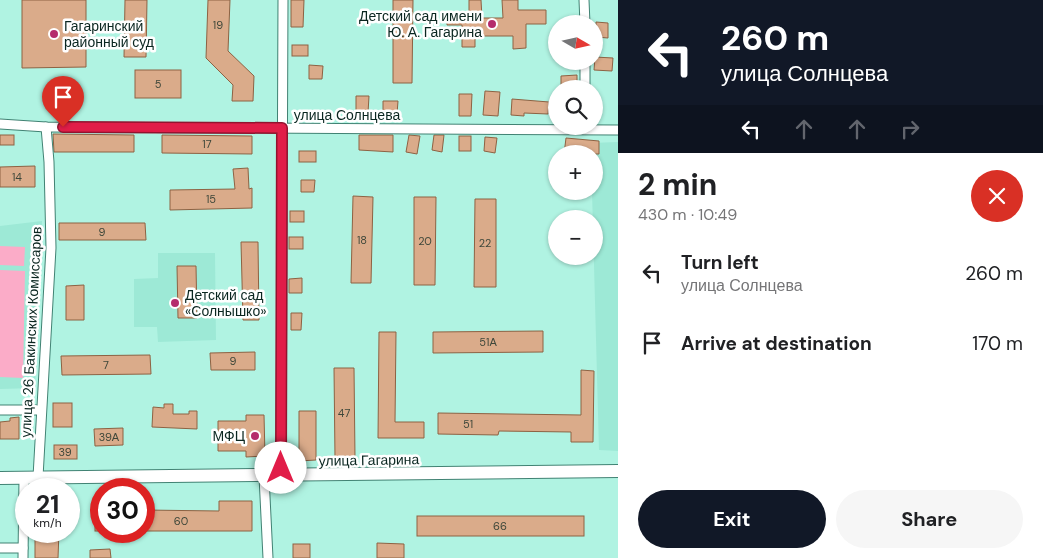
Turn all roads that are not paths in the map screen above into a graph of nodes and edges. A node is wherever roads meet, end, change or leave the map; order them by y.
1 (283, 0) edge
2 (584, 0) edge
3 (585, 15) edge
4 (0, 124) edge
5 (46, 127) junction
6 (282, 128) junction
7 (548, 128) edge
8 (603, 129) edge
9 (618, 130) edge
10 (0, 410) edge
11 (41, 410) junction
12 (618, 471) edge
13 (264, 476) junction
14 (281, 476) junction
15 (0, 478) edge
16 (15, 478) edge
17 (38, 478) joint
18 (23, 543) edge
19 (0, 548) edge
20 (23, 548) junction
21 (23, 558) edge
22 (268, 558) edge

1 - 6 street
2 - 3 street
4 - 5 street, улица Солнцева
5 - 6 street, улица Солнцева
5 - 11 street, улица 26 Бакинских Комиссаров
6 - 7 street, улица Солнцева
6 - 14 street
8 - 9 street, улица Солнцева
10 - 11 street
11 - 17 street, улица 26 Бакинских Комиссаров
12 - 14 main road, улица Гагарина
13 - 14 main road, улица Гагарина
13 - 17 main road, улица Гагарина
13 - 22 street
15 - 16 main road, улица Гагарина
18 - 20 street
19 - 20 street
20 - 21 street

